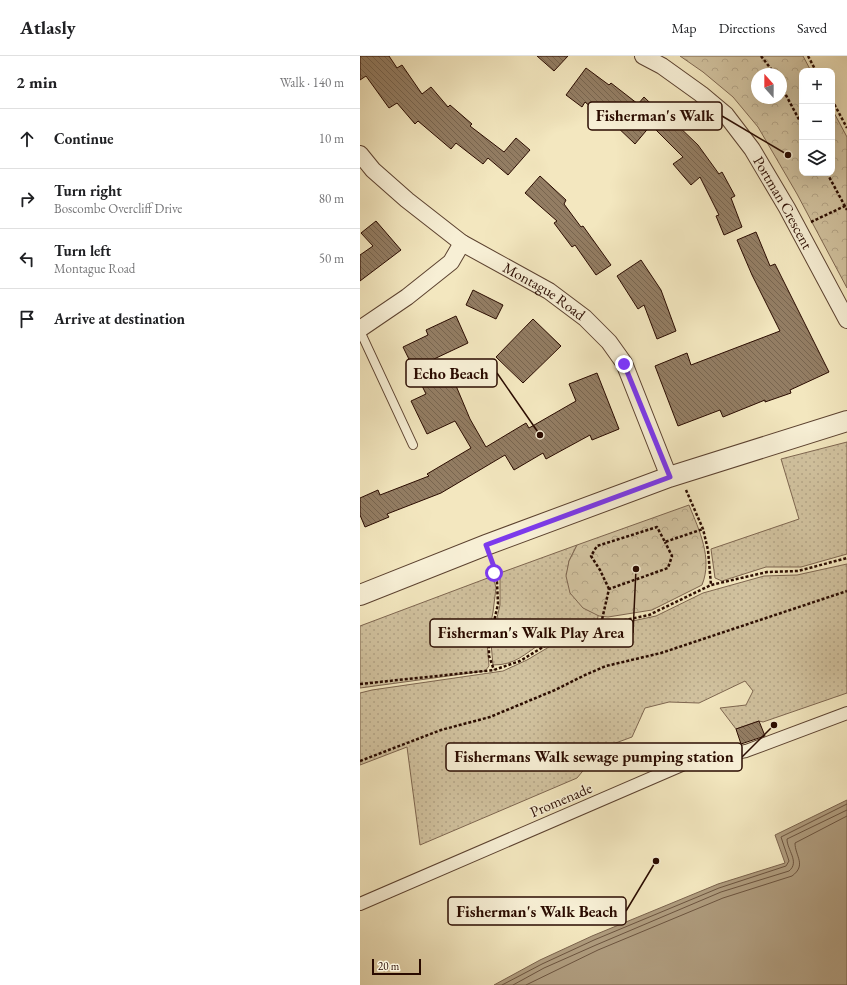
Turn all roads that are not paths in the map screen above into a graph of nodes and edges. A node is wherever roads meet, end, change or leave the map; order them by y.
1 (644, 56) edge
2 (360, 154) edge
3 (462, 243) junction
4 (847, 320) edge
5 (360, 330) edge
6 (847, 422) edge
7 (413, 445) dead end
8 (670, 477) junction
9 (360, 595) edge
10 (847, 713) edge
11 (360, 904) edge

1 - 4 street, Portman Crescent
2 - 3 street, Montague Road
3 - 5 street
3 - 8 street, Montague Road
5 - 7 lane
6 - 8 street
8 - 9 street
10 - 11 street, Promenade

